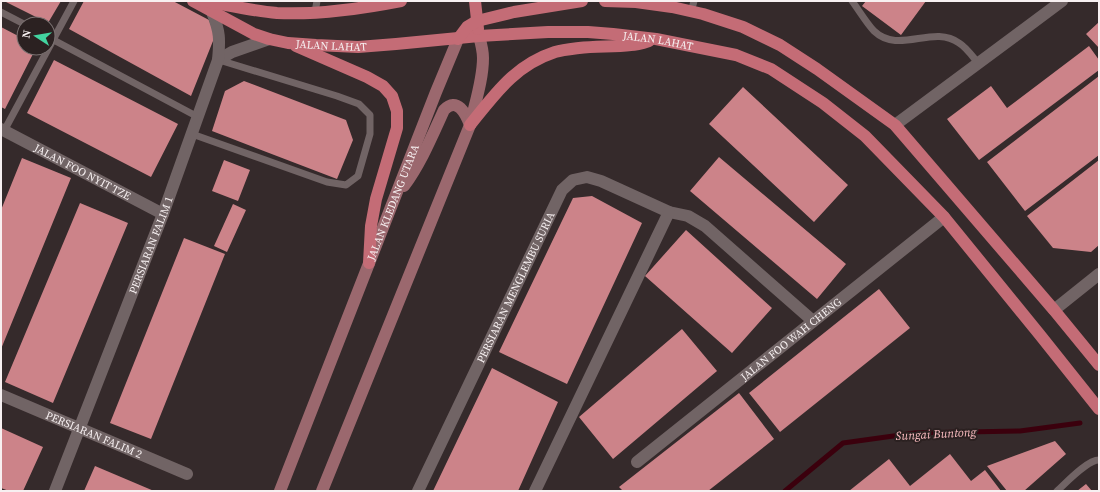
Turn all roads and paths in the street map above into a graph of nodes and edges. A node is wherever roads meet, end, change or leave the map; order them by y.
1 (74, 1) edge
2 (192, 1) edge
3 (204, 1) edge
4 (401, 1) edge
5 (475, 1) edge
6 (581, 1) edge
7 (586, 1) edge
8 (605, 1) edge
9 (852, 1) edge
10 (1062, 1) edge
11 (316, 6) edge
12 (693, 6) edge
13 (1, 12) edge
14 (212, 12) junction
15 (16, 20) edge
16 (477, 21) junction
17 (56, 29) edge
18 (479, 36) junction
19 (269, 39) junction
20 (458, 39) junction
21 (656, 39) junction
22 (56, 41) edge
23 (288, 43) junction
24 (41, 56) edge
25 (218, 60) junction
26 (978, 63) junction
27 (198, 117) junction
28 (470, 124) junction
29 (895, 125) junction
30 (2, 133) edge
31 (192, 134) junction
32 (393, 201) junction
33 (669, 212) junction
34 (163, 214) junction
35 (944, 217) junction
36 (369, 263) junction
37 (1099, 274) edge
38 (1054, 310) junction
39 (814, 321) junction
40 (1099, 365) edge
41 (1, 394) edge
42 (1099, 409) edge
43 (80, 428) junction
44 (1099, 460) edge
45 (638, 462) dead end
46 (187, 474) dead end
47 (55, 491) edge
48 (280, 491) edge
49 (322, 491) edge
50 (418, 491) edge
51 (535, 491) edge
52 (1057, 491) edge

1 - 17 lane
2 - 14 main road, JALAN LAHAT
3 - 11 main road
4 - 11 main road
5 - 16 main road
6 - 7 main road, JALAN KLEDANG UTARA
6 - 16 main road, JALAN KLEDANG UTARA
8 - 12 main road
9 - 26 lane
10 - 26 street
12 - 29 main road
13 - 15 lane
14 - 19 main road, JALAN LAHAT
14 - 25 street, PERSIARAN FALIM 1
16 - 18 main road
16 - 20 main road, JALAN KLEDANG UTARA
18 - 20 main road, JALAN LAHAT
18 - 21 main road, JALAN LAHAT
18 - 28 main road
19 - 23 main road, JALAN LAHAT
19 - 25 street
20 - 23 main road, JALAN LAHAT
20 - 32 main road, JALAN KLEDANG UTARA
21 - 28 main road
21 - 35 main road, JALAN LAHAT
22 - 27 lane
23 - 36 main road
24 - 30 lane
25 - 27 street, PERSIARAN FALIM 1
25 - 31 lane
26 - 29 street
27 - 31 street, PERSIARAN FALIM 1
28 - 32 main road
28 - 49 main road
29 - 38 main road
30 - 34 street, JALAN FOO NYIT TZE
31 - 34 street, PERSIARAN FALIM 1
32 - 36 main road, JALAN KLEDANG UTARA
33 - 39 street, PERSIARAN MENGLEMBU SURIA
33 - 50 street, PERSIARAN MENGLEMBU SURIA
33 - 51 street
34 - 43 street, PERSIARAN FALIM 1
35 - 39 street, JALAN FOO WAH CHENG
35 - 42 main road, JALAN LAHAT
36 - 48 main road, JALAN KLEDANG UTARA
37 - 38 street
38 - 40 main road
39 - 45 street, JALAN FOO WAH CHENG
41 - 43 street, PERSIARAN FALIM 2
43 - 46 street, PERSIARAN FALIM 2
43 - 47 street, PERSIARAN FALIM 1
44 - 52 lane

